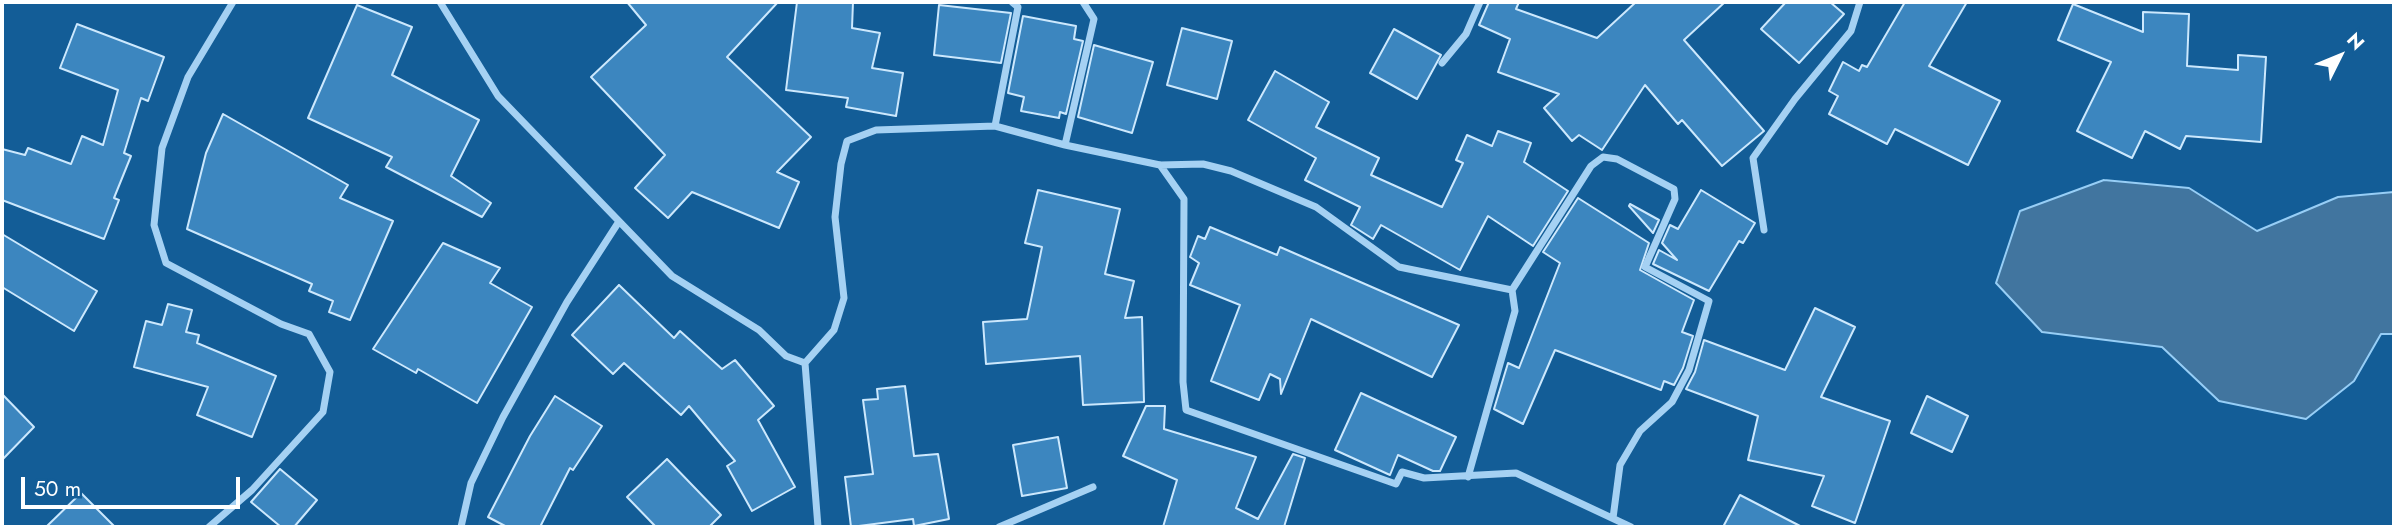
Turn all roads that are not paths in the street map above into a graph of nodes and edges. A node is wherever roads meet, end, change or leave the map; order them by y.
1 (233, 2) edge
2 (440, 2) edge
3 (1012, 2) edge
4 (1083, 2) edge
5 (1480, 2) edge
6 (1860, 2) edge
7 (1443, 63) dead end
8 (995, 126) junction
9 (1065, 145) junction
10 (1160, 165) junction
11 (618, 223) junction
12 (1763, 230) dead end
13 (1512, 290) junction
14 (805, 363) junction
15 (1468, 477) junction
16 (1093, 487) dead end
17 (1613, 519) junction
18 (209, 527) edge
19 (461, 527) edge
20 (818, 527) edge
21 (999, 527) edge
22 (1631, 527) edge

1 - 18 street
2 - 11 street
3 - 8 street
4 - 9 street
5 - 7 street
6 - 12 street
8 - 9 street
8 - 14 street
9 - 10 street
10 - 13 street
10 - 15 street
11 - 14 street
11 - 19 street
13 - 15 street
13 - 17 street
14 - 20 street
15 - 17 street
16 - 21 street
17 - 22 street

